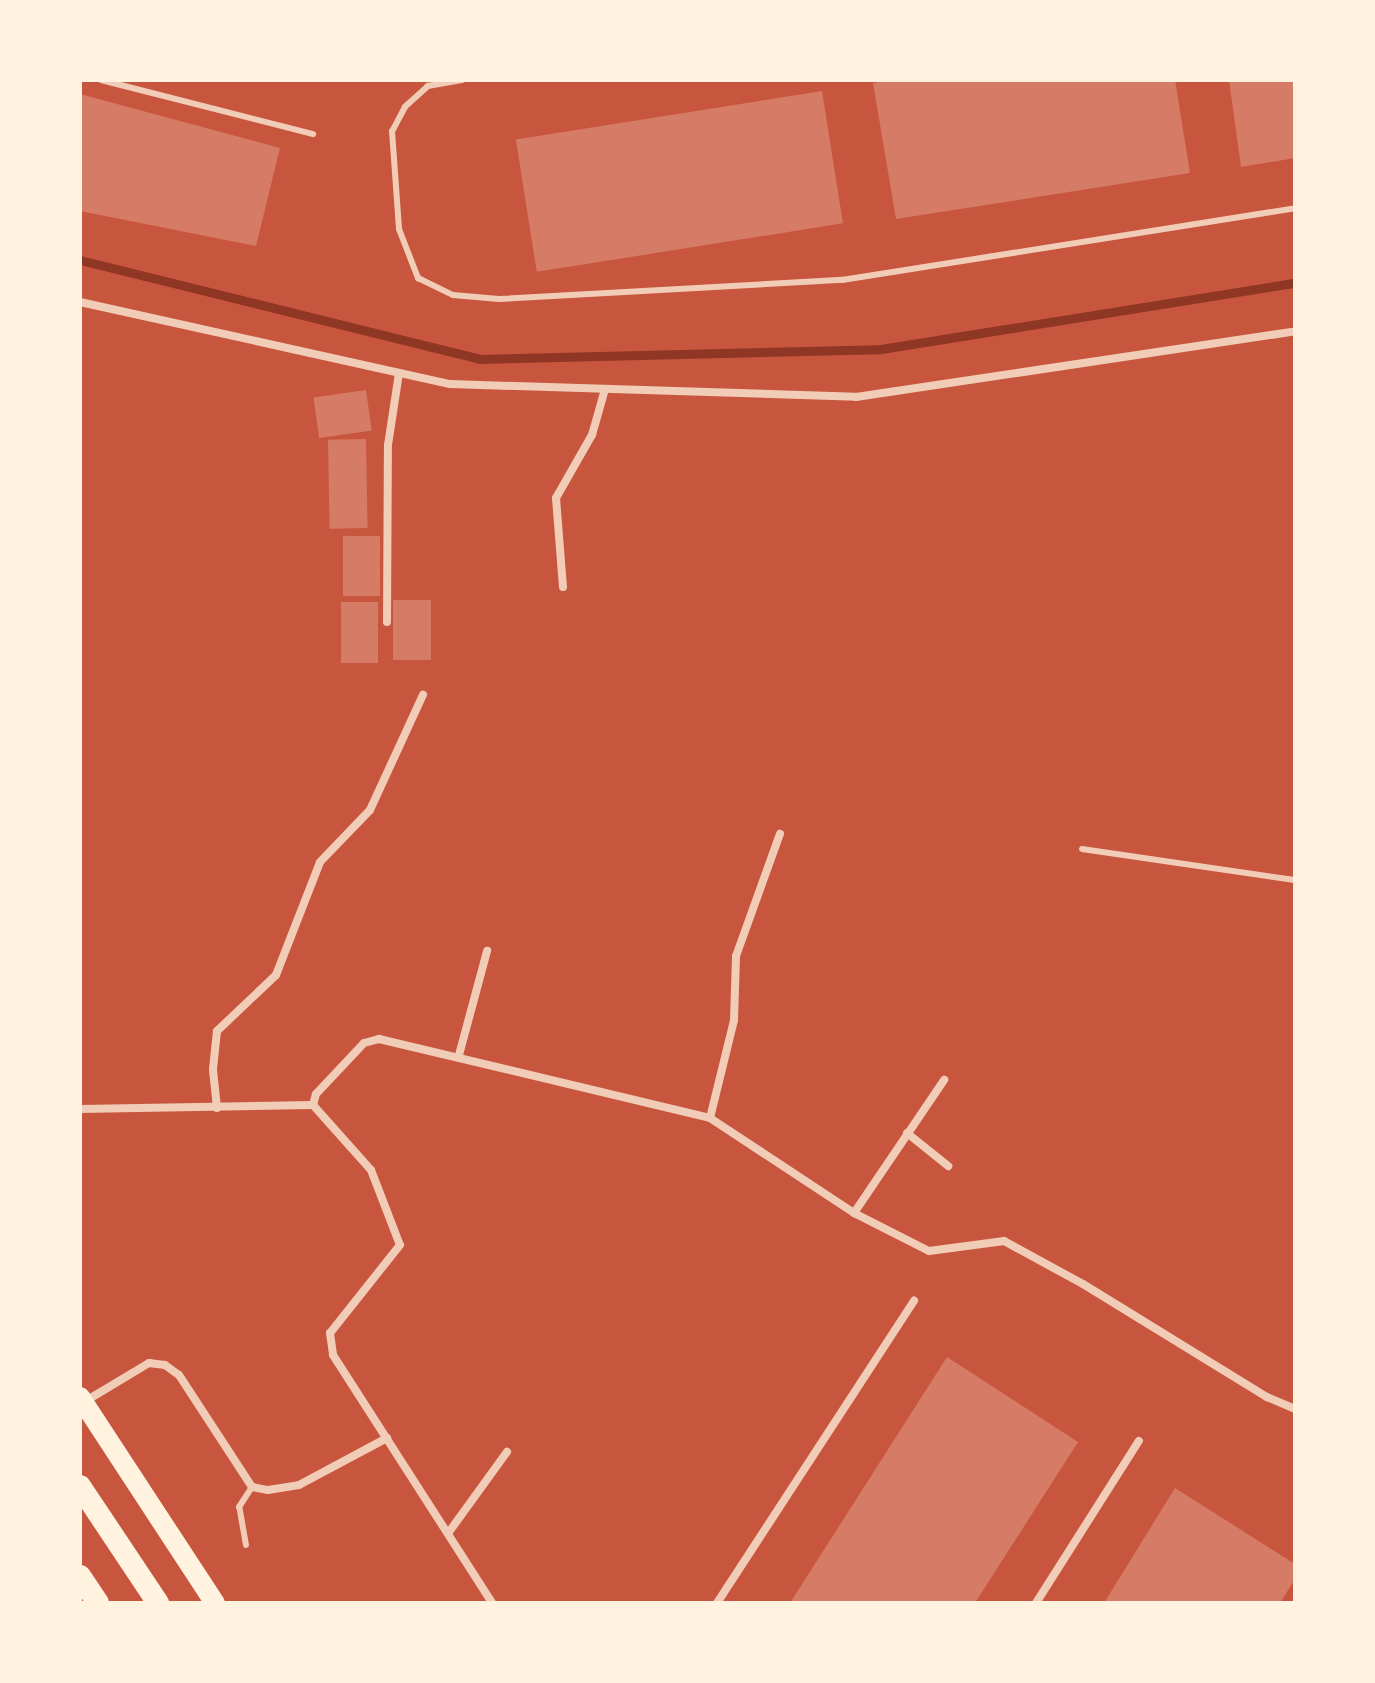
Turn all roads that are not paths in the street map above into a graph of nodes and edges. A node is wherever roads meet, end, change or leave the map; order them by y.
1 (101, 80) edge
2 (462, 80) edge
3 (313, 134) dead end
4 (1295, 208) edge
5 (80, 302) edge
6 (1295, 331) edge
7 (399, 373) junction
8 (605, 389) junction
9 (563, 587) dead end
10 (387, 622) dead end
11 (423, 695) dead end
12 (780, 834) dead end
13 (1082, 849) dead end
14 (1295, 880) edge
15 (487, 951) dead end
16 (459, 1055) junction
17 (944, 1080) dead end
18 (313, 1105) junction
19 (217, 1108) junction
20 (80, 1109) edge
21 (710, 1118) junction
22 (907, 1133) junction
23 (948, 1166) dead end
24 (854, 1213) junction
25 (914, 1301) dead end
26 (82, 1400) edge
27 (1295, 1409) edge
28 (387, 1438) junction
29 (1139, 1441) dead end
30 (507, 1452) dead end
31 (80, 1486) edge
32 (252, 1487) junction
33 (449, 1532) junction
34 (246, 1545) dead end
35 (80, 1576) edge
36 (98, 1603) edge
37 (158, 1603) edge
38 (215, 1603) edge
39 (492, 1603) edge
40 (717, 1603) edge
41 (1036, 1603) edge

1 - 3 lane
2 - 4 lane
5 - 7 street
6 - 8 street
7 - 8 street
7 - 10 street
8 - 9 street
11 - 19 street
12 - 21 street
13 - 14 lane
15 - 16 street
16 - 18 street
16 - 21 street
17 - 22 street
18 - 19 street
18 - 28 street
19 - 20 street
21 - 24 street
22 - 23 street
22 - 24 street
24 - 27 street
25 - 40 street
26 - 32 street
26 - 38 main road
28 - 32 street
28 - 33 street
29 - 41 street
30 - 33 street
31 - 37 highway
32 - 34 lane
33 - 39 street
35 - 36 highway

